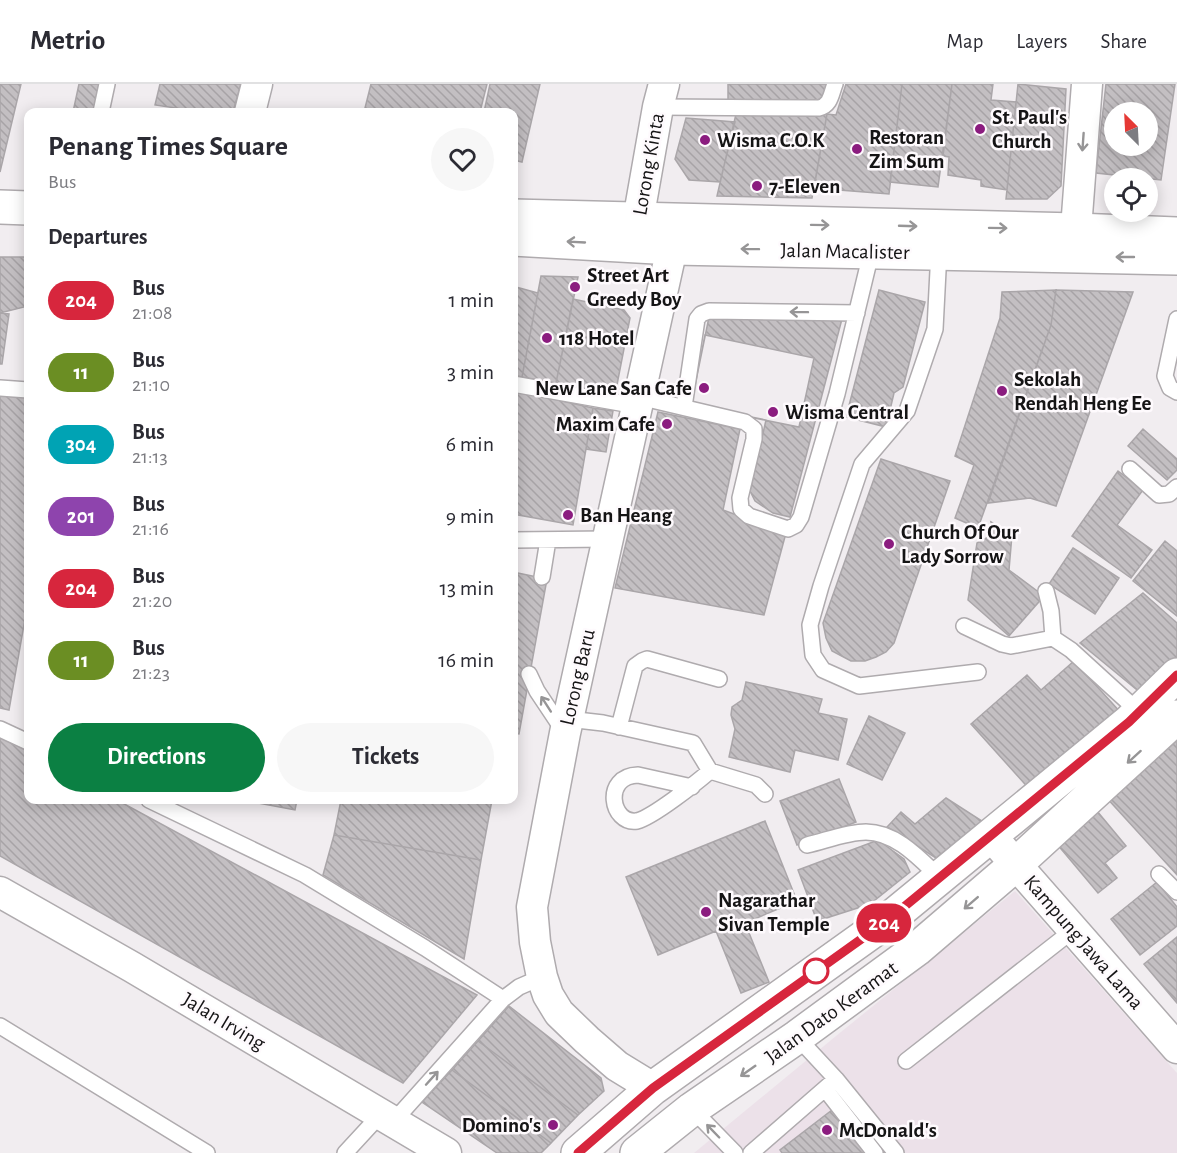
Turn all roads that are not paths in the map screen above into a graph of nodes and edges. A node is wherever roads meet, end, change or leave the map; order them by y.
1 (107, 84) edge
2 (257, 84) edge
3 (834, 84) edge
4 (1087, 84) edge
5 (661, 95) edge
6 (102, 108) edge
7 (250, 108) edge
8 (0, 207) edge
9 (24, 208) edge
10 (518, 217) edge
11 (0, 228) edge
12 (24, 228) edge
13 (636, 232) junction
14 (1177, 234) edge
15 (675, 235) junction
16 (874, 238) junction
17 (518, 239) edge
18 (939, 240) junction
19 (1075, 243) junction
20 (1177, 258) edge
21 (857, 313) junction
22 (1177, 319) edge
23 (518, 385) edge
24 (0, 388) edge
25 (24, 390) edge
26 (1177, 392) edge
27 (638, 402) junction
28 (684, 407) junction
29 (1130, 469) dead end
30 (1177, 487) edge
31 (608, 539) junction
32 (518, 540) edge
33 (548, 540) junction
34 (542, 578) dead end
35 (1046, 591) dead end
36 (964, 626) dead end
37 (1053, 638) junction
38 (978, 672) dead end
39 (529, 674) dead end
40 (1177, 675) edge
41 (719, 679) dead end
42 (1139, 712) junction
43 (1177, 717) edge
44 (566, 726) junction
45 (619, 727) junction
46 (0, 729) edge
47 (24, 740) edge
48 (710, 771) junction
49 (692, 787) junction
50 (765, 794) dead end
51 (157, 804) edge
52 (990, 836) junction
53 (807, 845) dead end
54 (1016, 865) junction
55 (1159, 874) dead end
56 (940, 878) junction
57 (0, 892) edge
58 (1177, 892) edge
59 (1072, 931) junction
60 (542, 977) junction
61 (503, 999) junction
62 (2, 1030) edge
63 (797, 1037) junction
64 (1177, 1048) edge
65 (906, 1061) dead end
66 (830, 1084) junction
67 (653, 1088) junction
68 (692, 1110) junction
69 (387, 1118) junction
70 (757, 1151) edge
71 (207, 1153) edge
72 (345, 1153) edge
73 (446, 1153) edge
74 (578, 1153) edge
75 (637, 1153) edge
76 (735, 1153) edge
77 (875, 1153) edge
78 (896, 1153) edge

1 - 6 lane
2 - 7 street
3 - 5 lane
4 -> 19 street
5 - 13 street, Lorong Kinta
8 - 9 main road
10 - 13 main road, Jalan Macalister
11 - 12 main road
13 - 15 main road, Jalan Macalister
13 -> 17 main road, Jalan Macalister
14 - 19 main road, Jalan Macalister
15 - 16 main road, Jalan Macalister
15 - 27 street, Lorong Baru
16 - 18 main road, Jalan Macalister
16 - 21 lane
18 - 19 main road, Jalan Macalister
18 - 38 lane
20 -> 19 main road, Jalan Macalister
21 -> 28 lane
21 - 28 lane
22 - 26 lane
23 - 27 lane
24 - 25 lane
27 - 28 lane
27 - 31 street, Lorong Baru
29 - 30 lane
31 - 33 lane
31 - 44 street, Lorong Baru
32 - 33 lane
33 - 34 lane
35 - 37 lane
36 - 37 lane
37 - 42 lane
44 -> 39 lane
40 - 42 main road, Jalan Dato Keramat
41 - 45 lane
42 - 52 main road, Jalan Dato Keramat
43 -> 54 main road, Jalan Dato Keramat
44 - 45 lane
44 - 60 street, Lorong Baru
45 - 48 lane
46 - 47 lane
48 - 49 lane
48 - 50 lane
49 - 49 lane
51 - 61 lane
52 - 54 street, Kampung Jawa Lama
52 - 56 main road, Jalan Dato Keramat
53 - 56 lane
54 - 59 street, Kampung Jawa Lama
54 -> 63 main road, Jalan Dato Keramat
55 - 58 lane
56 - 67 main road, Jalan Dato Keramat
57 - 69 street, Jalan Irving
59 - 64 street, Kampung Jawa Lama
59 - 65 lane
60 - 61 lane
60 - 67 street, Lorong Baru
69 -> 61 lane
62 - 71 lane
63 - 66 lane
63 -> 68 main road, Jalan Dato Keramat
66 - 70 lane
66 - 77 lane
66 - 78 lane
67 - 74 main road, Jalan Dato Keramat
68 - 75 main road, Jalan Dato Keramat
76 -> 68 lane
69 - 72 lane
69 - 73 street, Jalan Irving

